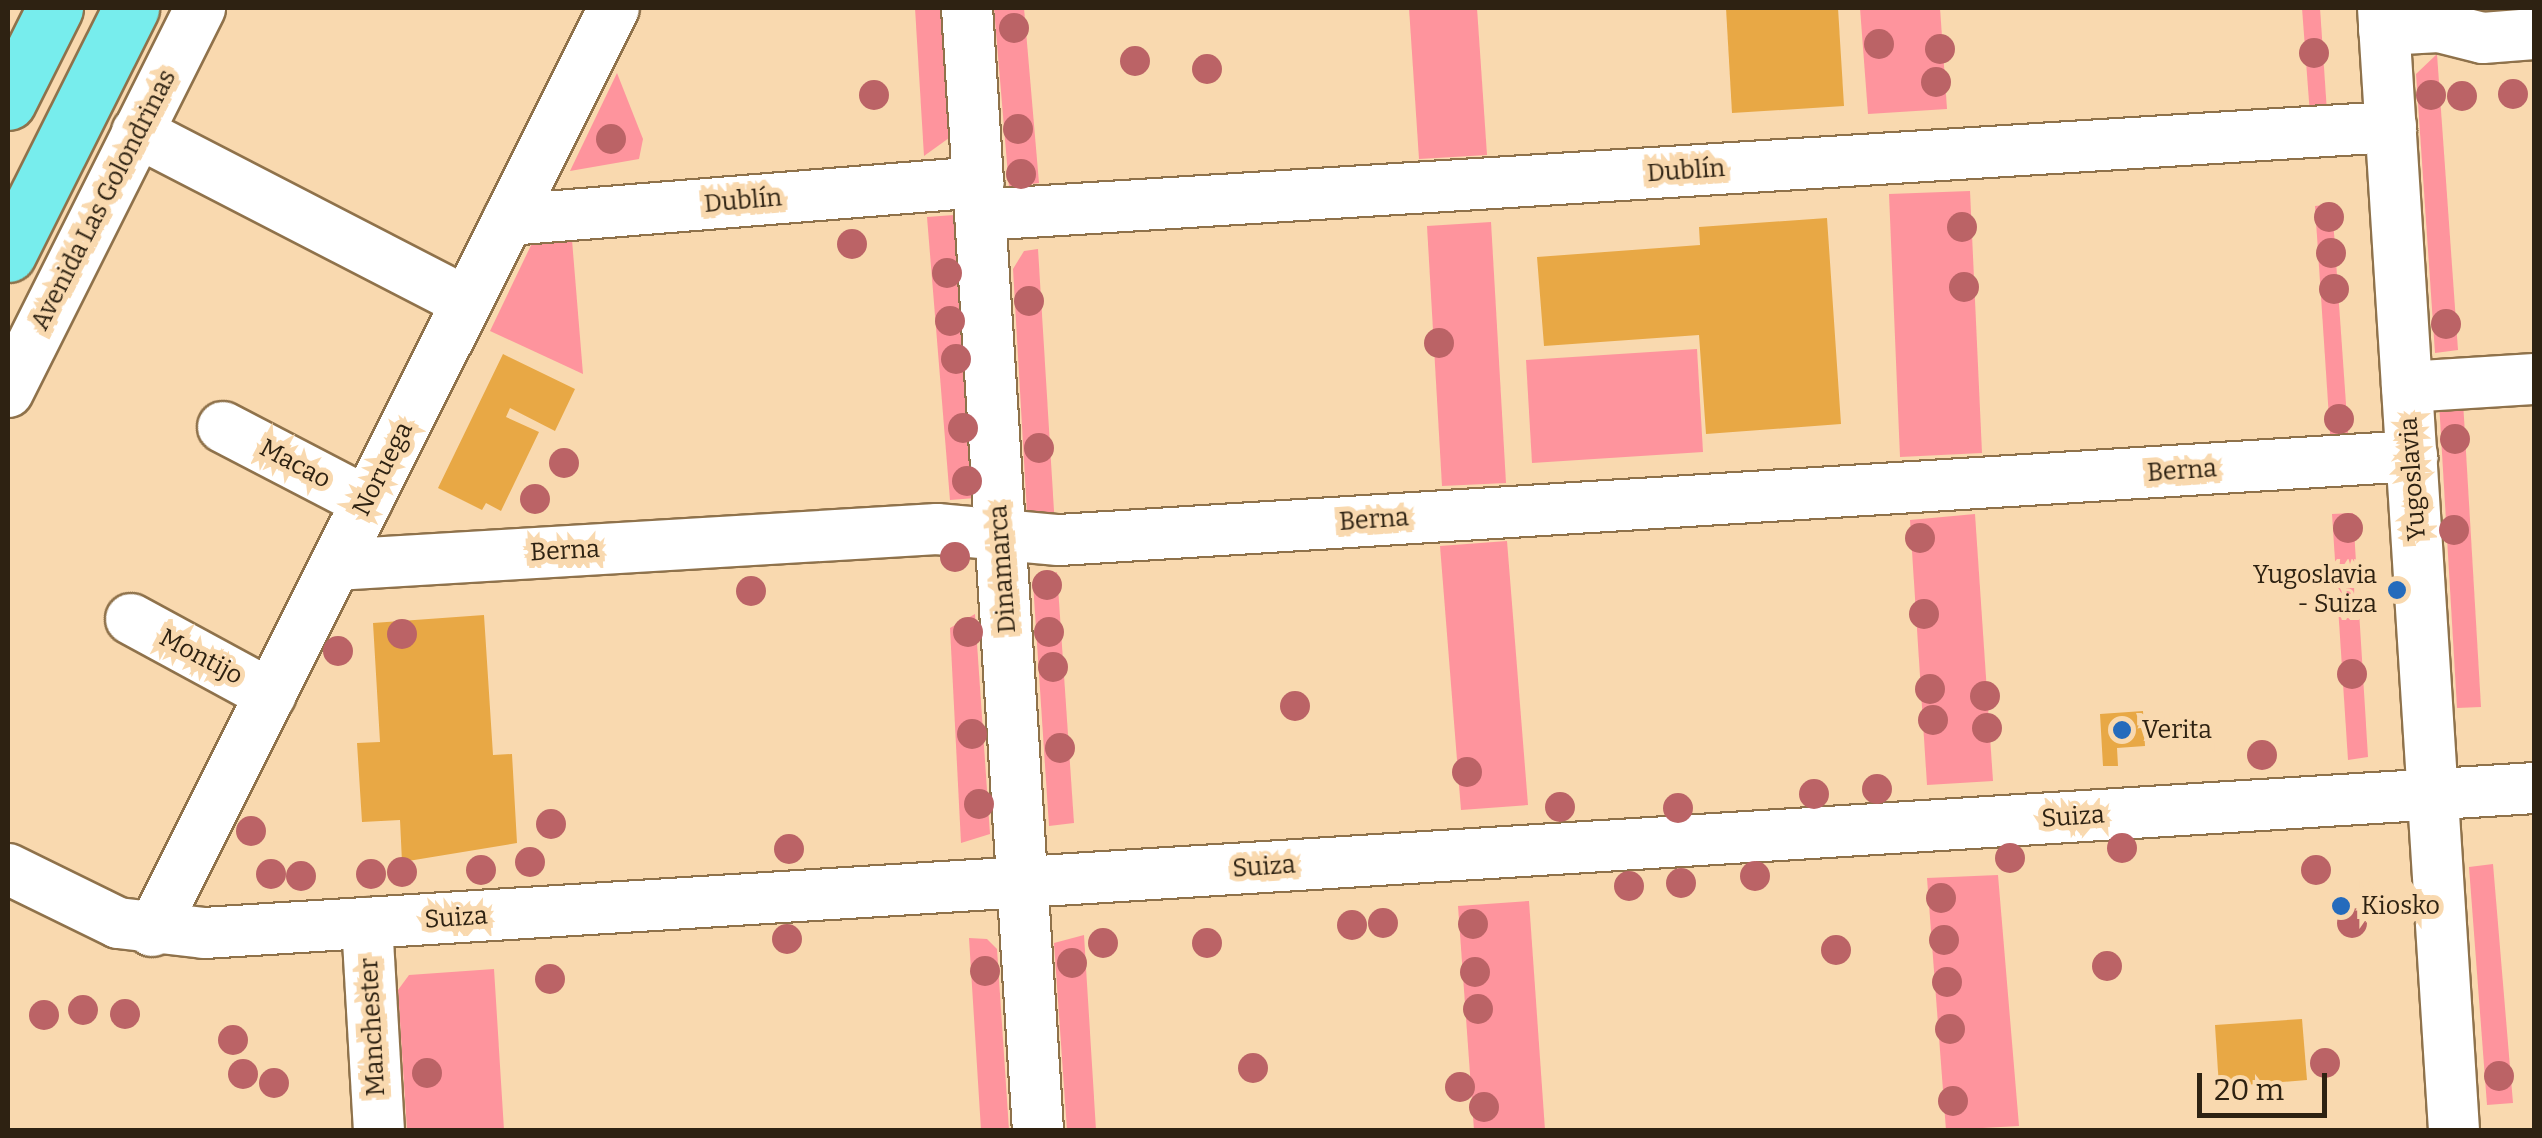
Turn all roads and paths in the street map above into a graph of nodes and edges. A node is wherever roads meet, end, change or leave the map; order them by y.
1 (130, 8) edge
2 (200, 8) edge
3 (614, 8) edge
4 (967, 8) edge
5 (2524, 8) edge
6 (48, 10) edge
7 (2384, 19) edge
8 (2439, 27) junction
9 (2534, 34) edge
10 (8, 102) edge
11 (2391, 128) junction
12 (137, 132) junction
13 (979, 198) junction
14 (508, 220) junction
15 (8, 254) edge
16 (467, 302) junction
17 (2534, 379) edge
18 (2407, 387) junction
19 (8, 392) edge
20 (223, 427) dead end
21 (2412, 456) junction
22 (367, 502) junction
23 (1000, 534) junction
24 (336, 565) junction
25 (131, 619) dead end
26 (270, 695) junction
27 (2534, 788) edge
28 (2433, 795) junction
29 (8, 869) edge
30 (1022, 882) junction
31 (367, 923) junction
32 (152, 931) junction
33 (379, 1130) edge
34 (1038, 1130) edge
35 (2454, 1130) edge

1 - 15 main road
2 - 12 street, Avenida Las Golondrinas
3 - 14 street, Noruega
4 - 13 street, Dinamarca
5 - 8 street
6 - 10 main road
7 - 8 street
7 - 11 street, Yugoslavia
8 - 9 street
11 - 13 street, Dublín
11 - 18 street, Yugoslavia
12 - 16 street
12 - 19 street, Avenida Las Golondrinas
13 - 14 street, Dublín
13 - 23 street, Dinamarca
14 - 16 street, Noruega
16 - 22 street, Noruega
17 - 18 street
18 - 21 street, Yugoslavia
20 - 22 street, Macao
21 - 23 street, Berna
21 - 28 street, Yugoslavia
22 - 24 street, Noruega
23 - 24 street, Berna
23 - 30 street, Dinamarca
24 - 26 street, Noruega
25 - 26 street, Montijo
26 - 32 street, Noruega
27 - 28 street, Suiza
28 - 30 street, Suiza
28 - 35 street, Yugoslavia
29 - 32 street, Suiza
30 - 31 street, Suiza
30 - 34 street, Dinamarca
31 - 32 street, Suiza
31 - 33 street, Manchester

